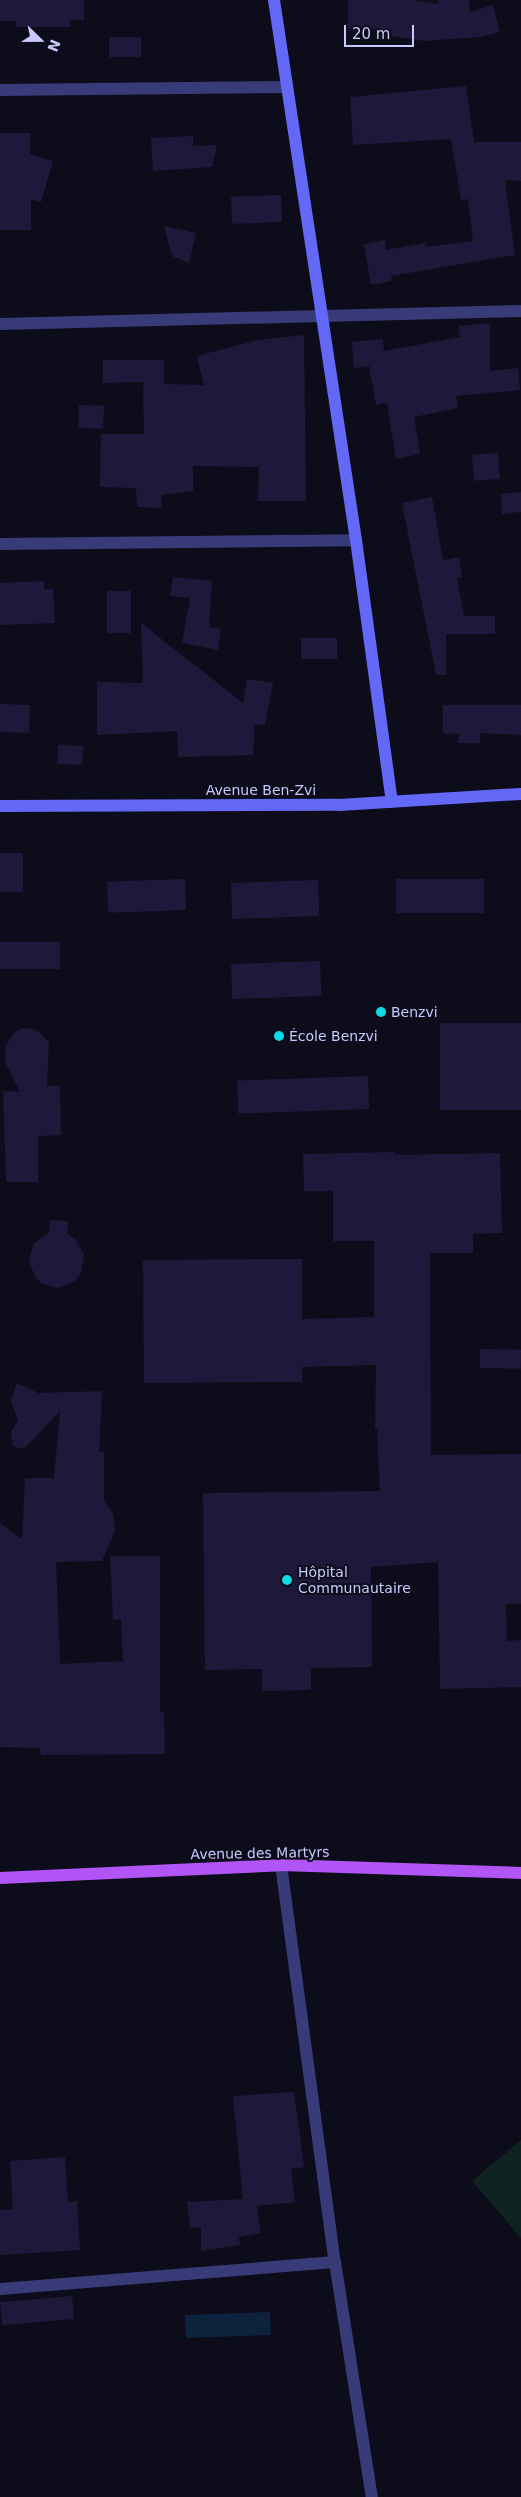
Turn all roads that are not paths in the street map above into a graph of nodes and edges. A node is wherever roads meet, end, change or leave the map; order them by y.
1 (274, 0) edge
2 (287, 86) junction
3 (0, 90) edge
4 (521, 311) edge
5 (323, 316) junction
6 (0, 324) edge
7 (356, 540) junction
8 (0, 544) edge
9 (521, 794) edge
10 (392, 802) junction
11 (0, 806) edge
12 (281, 1865) junction
13 (521, 1874) edge
14 (0, 1878) edge
15 (335, 2262) junction
16 (0, 2289) edge
17 (372, 2497) edge

1 - 2 street
2 - 3 street
2 - 5 street
4 - 5 street
5 - 6 street
5 - 7 street
7 - 8 street
7 - 10 street
9 - 10 street, Avenue Ben-Zvi
10 - 11 street, Avenue Ben-Zvi
12 - 13 main road, Avenue des Martyrs
12 - 14 main road, Avenue des Martyrs
12 - 15 street
15 - 16 street
15 - 17 street

